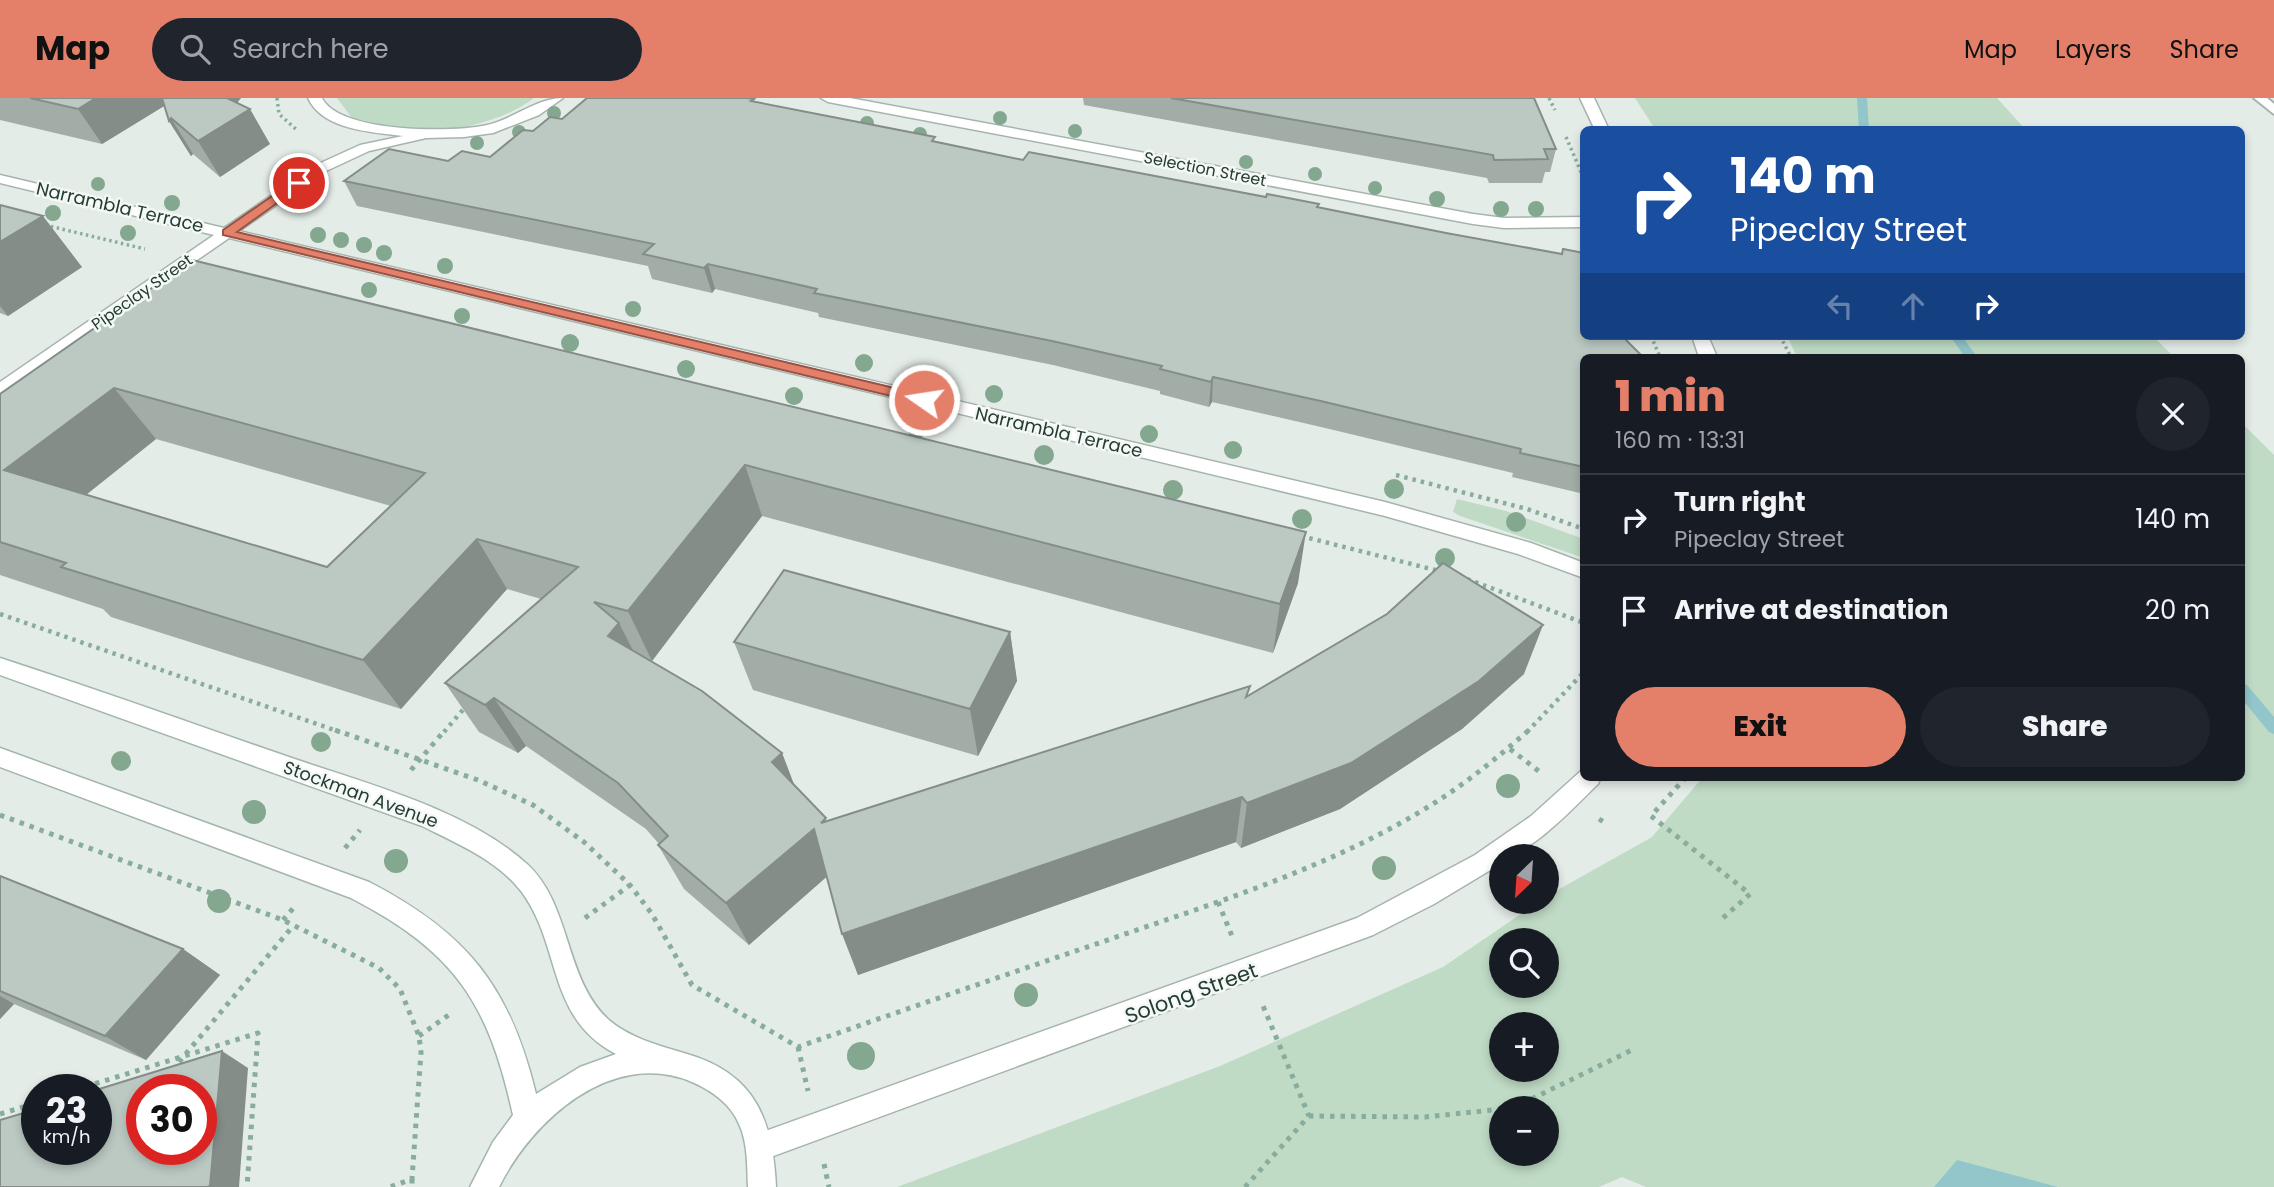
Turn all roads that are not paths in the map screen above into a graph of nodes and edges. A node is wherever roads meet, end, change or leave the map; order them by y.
1 (315, 98) edge
2 (556, 98) edge
3 (828, 98) edge
4 (1587, 98) edge
5 (2260, 98) edge
6 (2274, 110) edge
7 (338, 119) junction
8 (1600, 126) edge
9 (420, 136) junction
10 (319, 169) junction
11 (0, 179) edge
12 (1580, 222) edge
13 (227, 233) junction
14 (0, 390) edge
15 (1580, 570) edge
16 (0, 666) edge
17 (0, 757) edge
18 (1585, 781) edge
19 (661, 1061) junction
20 (528, 1119) junction
21 (760, 1147) junction
22 (484, 1187) edge
23 (762, 1187) edge

1 - 7 street
2 - 9 street
3 - 12 street, Selection Street
4 - 8 street
5 - 6 lane
7 - 9 street
7 - 10 street, Pipeclay Street
9 - 10 street, Pipeclay Street
10 - 13 street, Pipeclay Street
11 - 13 street, Narrambla Terrace
13 - 14 street, Pipeclay Street
13 - 15 street, Narrambla Terrace
16 - 19 street, Stockman Avenue
17 - 20 street
18 - 21 street, Solong Street
19 - 20 street
19 - 21 street
20 - 22 street
21 - 23 street

